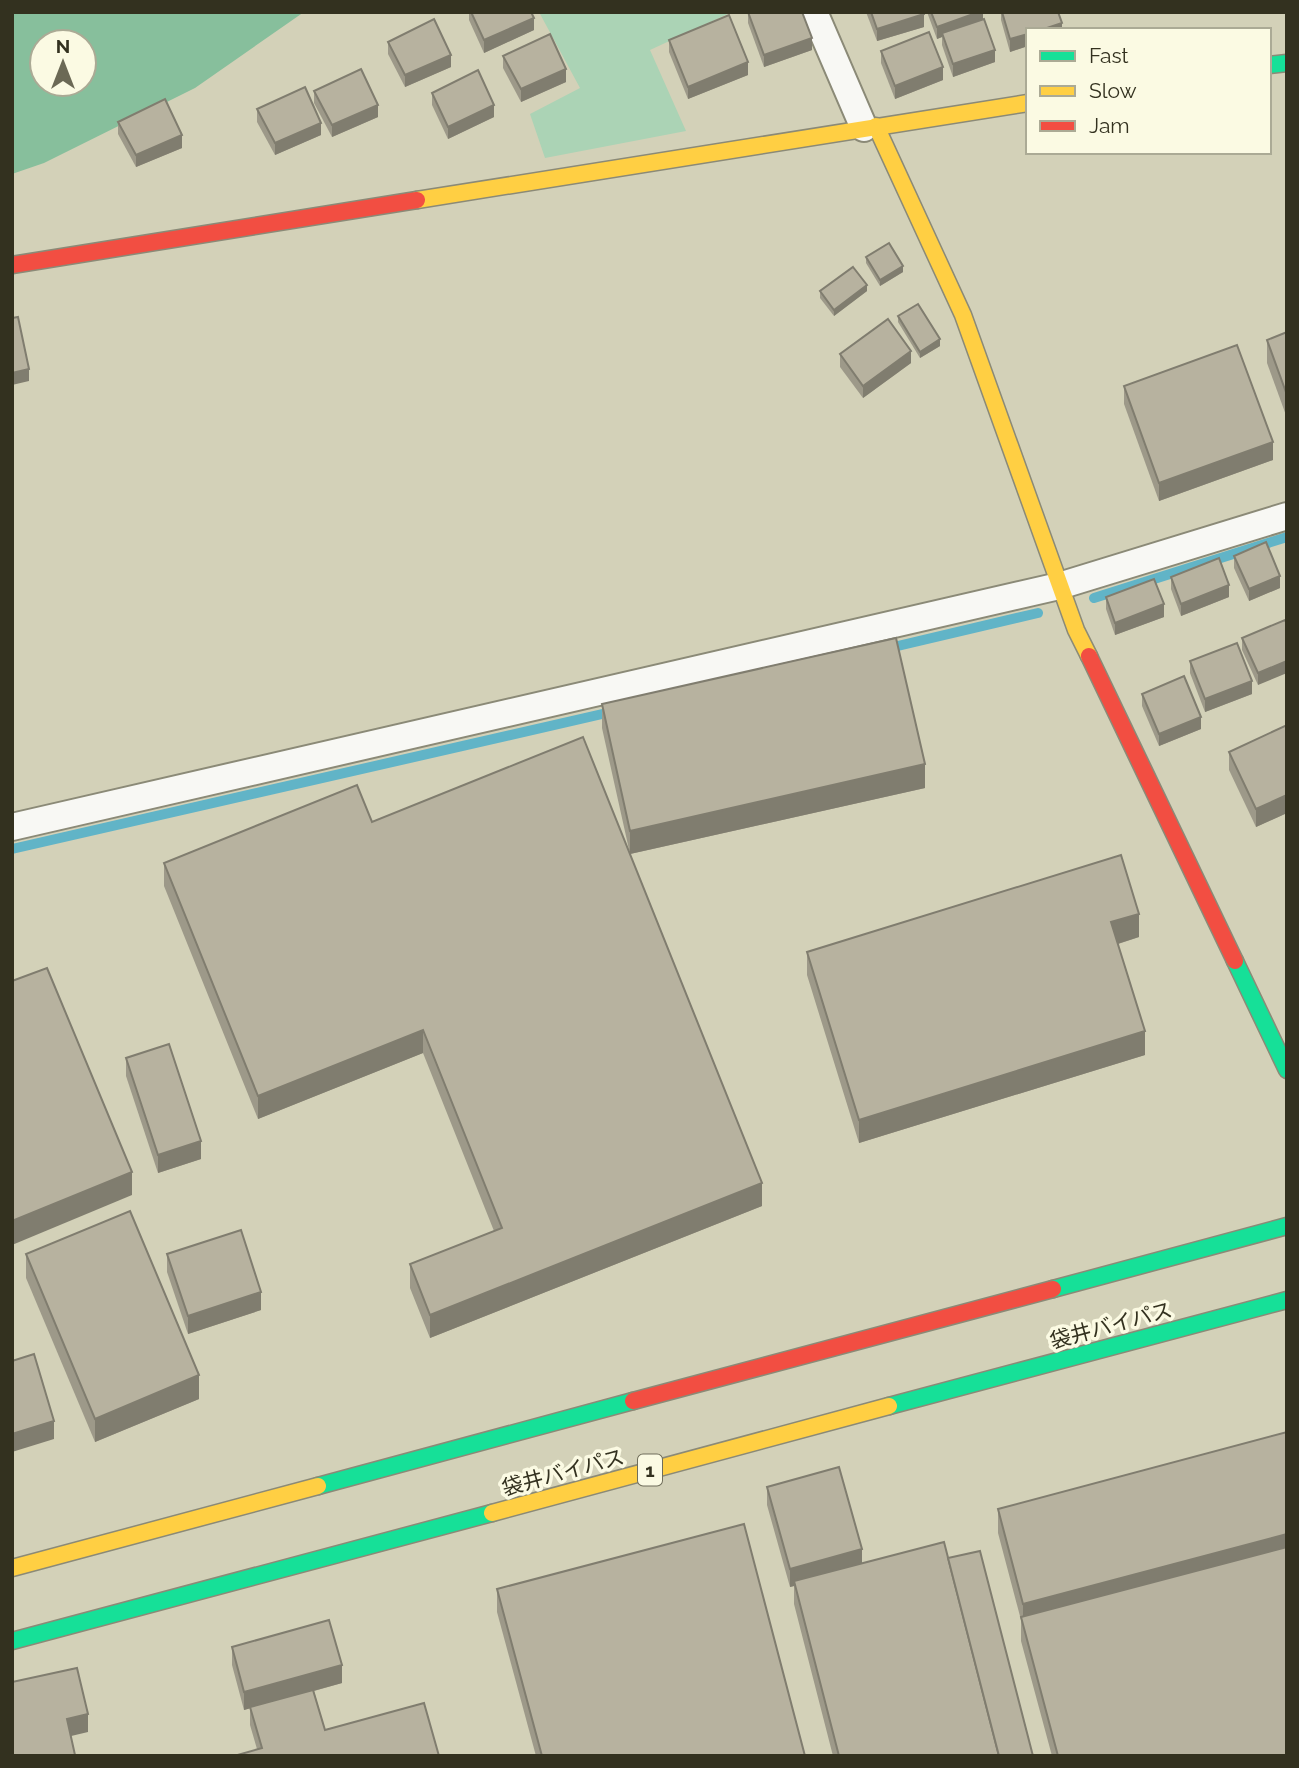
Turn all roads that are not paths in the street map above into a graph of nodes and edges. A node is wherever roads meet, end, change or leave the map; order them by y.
1 (814, 12) edge
2 (1026, 103) edge
3 (870, 127) junction
4 (12, 265) edge
5 (1287, 516) edge
6 (1059, 586) junction
7 (12, 827) edge
8 (1287, 1070) edge
9 (1287, 1226) edge
10 (1287, 1300) edge
11 (12, 1568) edge
12 (12, 1641) edge

1 - 3 street
2 - 3 main road
3 - 4 main road
3 - 6 main road
5 - 6 street
6 - 7 street
6 - 8 main road
9 - 11 main road
10 - 12 main road, 袋井バイパス / 1

